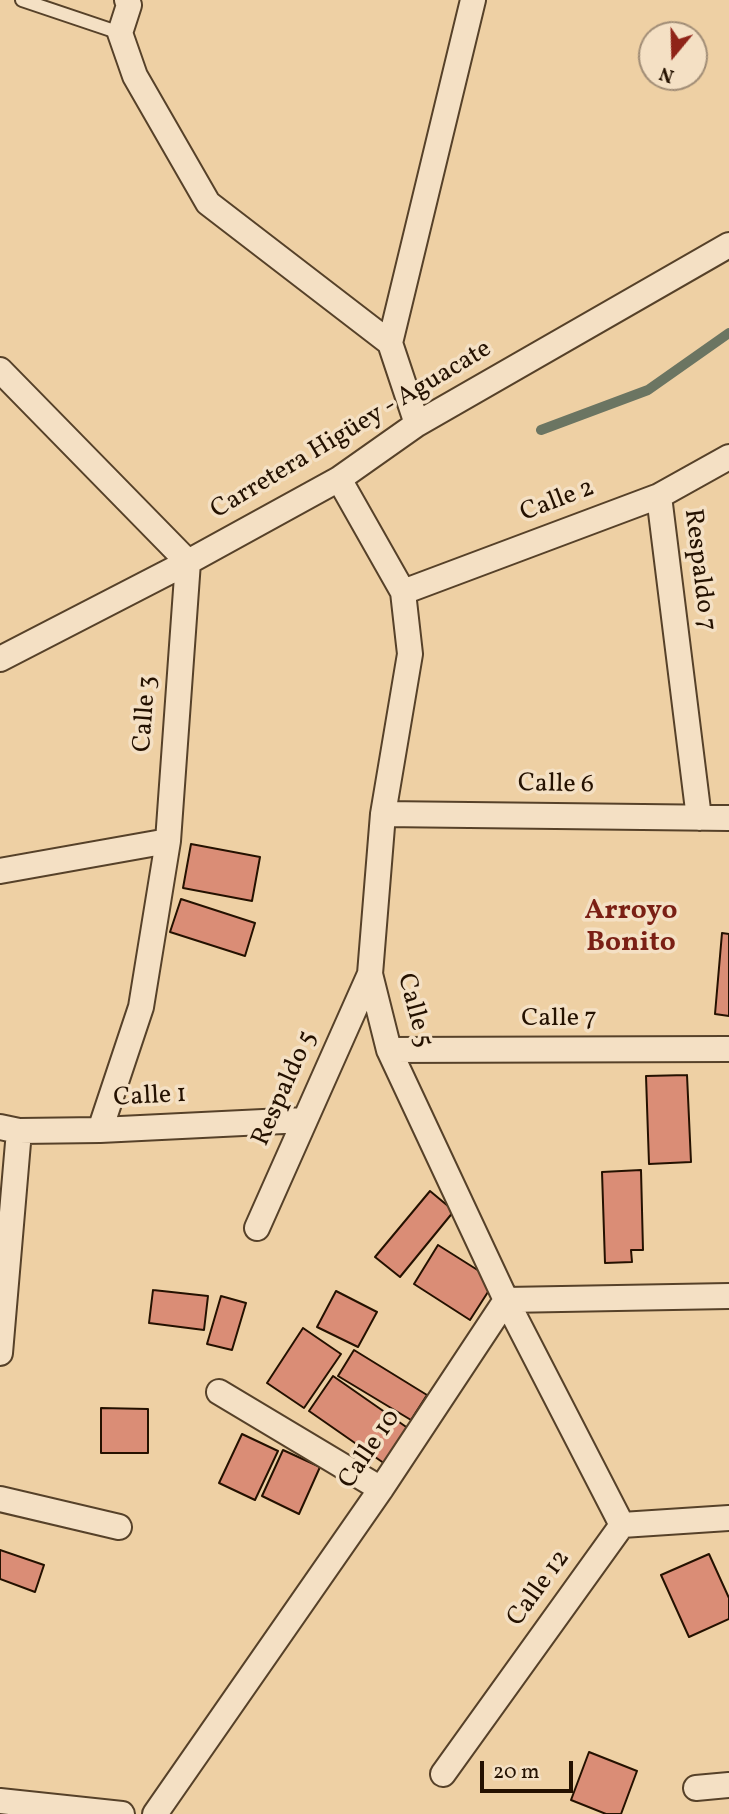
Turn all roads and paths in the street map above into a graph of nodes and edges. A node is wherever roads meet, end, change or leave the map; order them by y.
1 (22, 0) edge
2 (127, 0) edge
3 (473, 0) edge
4 (120, 33) junction
5 (729, 244) edge
6 (390, 343) junction
7 (0, 370) edge
8 (417, 424) junction
9 (729, 457) edge
10 (339, 479) junction
11 (659, 496) junction
12 (188, 562) junction
13 (402, 592) junction
14 (0, 659) edge
15 (383, 814) junction
16 (699, 818) junction
17 (729, 818) edge
18 (168, 841) junction
19 (0, 871) edge
20 (370, 974) junction
21 (729, 1049) edge
22 (389, 1050) junction
23 (304, 1120) junction
24 (9, 1129) edge
25 (100, 1130) junction
26 (257, 1228) dead end
27 (729, 1296) edge
28 (506, 1300) junction
29 (0, 1353) edge
30 (219, 1392) dead end
31 (381, 1489) junction
32 (0, 1499) edge
33 (729, 1518) edge
34 (622, 1525) junction
35 (119, 1527) dead end
36 (443, 1774) dead end
37 (729, 1785) edge
38 (696, 1788) dead end
39 (0, 1801) edge
40 (122, 1814) edge
41 (155, 1814) edge

1 - 4 lane
2 - 4 street
3 - 6 street
4 - 6 street
5 - 8 street, Carretera Higüey - Aguacate
6 - 8 street
7 - 12 street
8 - 10 street, Carretera Higüey - Aguacate
9 - 11 street, Calle 2
10 - 12 street, Carretera Higüey - Aguacate
10 - 13 street, Calle 5
11 - 13 street, Calle 2
11 - 16 street, Respaldo 7
12 - 14 street, Carretera Higüey - Aguacate
12 - 18 street, Calle 3
13 - 15 street, Calle 5
15 - 16 street, Calle 6
15 - 20 street, Calle 5
16 - 17 street, Calle 6
18 - 19 street
18 - 25 street, Calle 3
20 - 22 street, Calle 5
20 - 23 street, Respaldo 5
21 - 22 street, Calle 7
22 - 28 street, Calle 5
23 - 25 street, Calle 1
23 - 26 street, Respaldo 5
24 - 25 street, Calle 1
24 - 29 street
27 - 28 street
28 - 31 street, Calle 10
28 - 34 street, Calle 5
30 - 31 street
31 - 41 street, Calle 10
32 - 35 street
33 - 34 street
34 - 36 street, Calle 12
37 - 38 street
39 - 40 street

